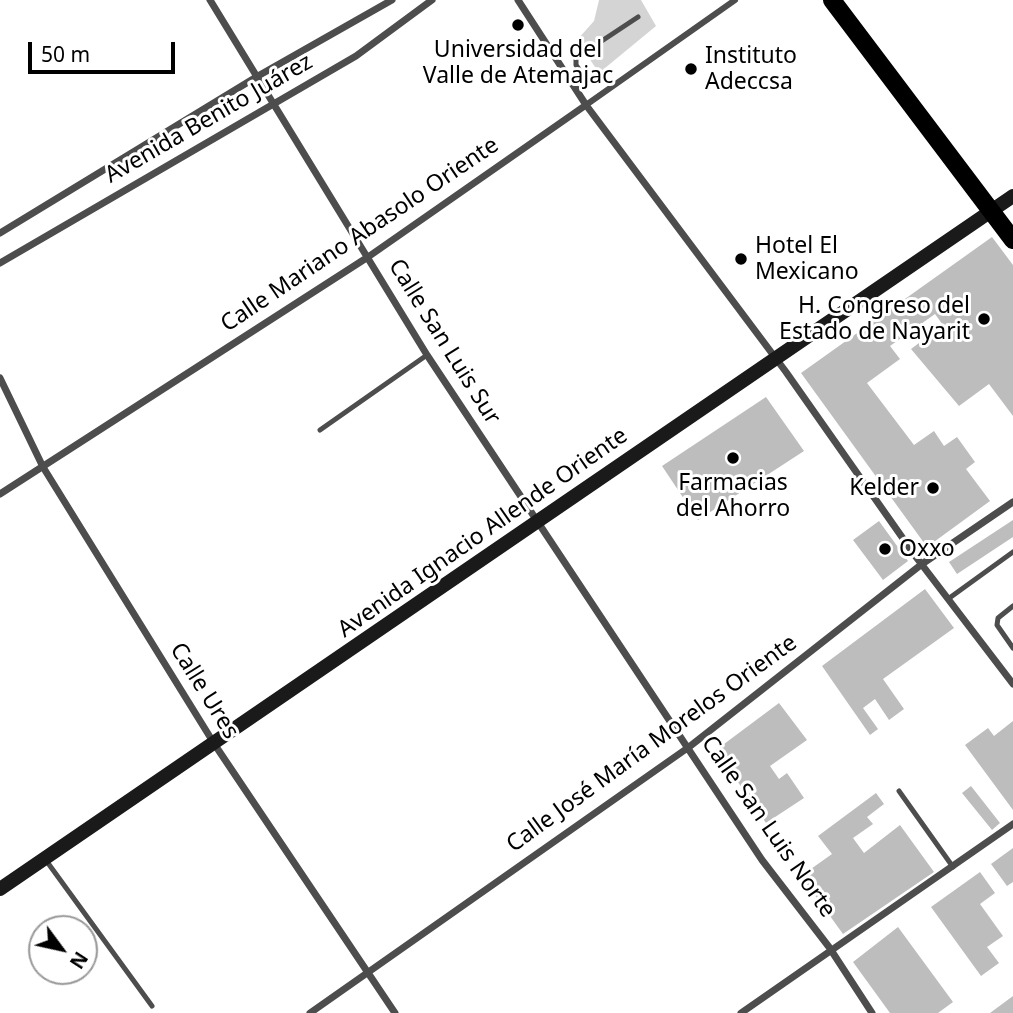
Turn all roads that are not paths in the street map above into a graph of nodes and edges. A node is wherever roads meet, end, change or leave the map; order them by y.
1 (210, 0) edge
2 (392, 0) edge
3 (432, 0) edge
4 (518, 0) edge
5 (736, 0) edge
6 (832, 0) edge
7 (638, 17) dead end
8 (258, 76) junction
9 (577, 91) junction
10 (275, 102) junction
11 (586, 105) junction
12 (1013, 196) edge
13 (991, 212) junction
14 (0, 233) edge
15 (1013, 240) edge
16 (368, 257) junction
17 (0, 263) edge
18 (427, 355) junction
19 (774, 358) junction
20 (0, 378) edge
21 (320, 430) dead end
22 (43, 467) junction
23 (0, 494) edge
24 (1013, 502) edge
25 (538, 524) junction
26 (1013, 552) edge
27 (922, 564) junction
28 (948, 599) junction
29 (1013, 606) edge
30 (1013, 648) edge
31 (1013, 684) edge
32 (215, 745) junction
33 (689, 747) junction
34 (899, 791) dead end
35 (1013, 824) edge
36 (45, 859) junction
37 (953, 867) junction
38 (0, 889) edge
39 (832, 952) junction
40 (370, 971) junction
41 (152, 1006) dead end
42 (310, 1013) edge
43 (395, 1013) edge
44 (741, 1013) edge
45 (872, 1013) edge

1 - 8 street, Calle San Luis Sur
2 - 8 street, Avenida Benito Juárez
3 - 10 street, Avenida Benito Juárez
4 - 9 street
5 - 11 street, Calle Mariano Abasolo Oriente
6 - 13 main road
7 - 9 lane
8 - 10 street, Calle San Luis Sur
8 - 14 street, Avenida Benito Juárez
9 - 11 street
10 - 16 street, Calle San Luis Sur
10 - 17 street, Avenida Benito Juárez
11 - 16 street, Calle Mariano Abasolo Oriente
11 - 19 street
12 - 13 main road, Avenida Ignacio Allende Oriente
13 - 15 main road
13 - 19 main road, Avenida Ignacio Allende Oriente
16 - 18 street, Calle San Luis Sur
16 - 22 street, Calle Mariano Abasolo Oriente
18 - 21 lane
18 - 25 street, Calle San Luis Sur
19 - 25 main road, Avenida Ignacio Allende Oriente
19 - 27 street
20 - 22 street, Calle Ures
22 - 23 street, Calle Mariano Abasolo Oriente
22 - 32 street, Calle Ures
24 - 27 street, Calle José María Morelos Oriente
25 - 32 main road, Avenida Ignacio Allende Oriente
25 - 33 street, Calle San Luis Norte
26 - 28 lane
27 - 28 street
27 - 33 street, Calle José María Morelos Oriente
28 - 31 street
29 - 30 lane
32 - 36 main road, Avenida Ignacio Allende Oriente
32 - 40 street, Calle Ures
33 - 39 street, Calle San Luis Norte
33 - 40 street, Calle José María Morelos Oriente
34 - 37 lane
35 - 37 street
36 - 38 main road, Avenida Ignacio Allende Oriente
36 - 41 lane
37 - 39 street
39 - 44 street
39 - 45 street, Calle San Luis Norte
40 - 42 street, Calle José María Morelos Oriente
40 - 43 street, Calle Ures

